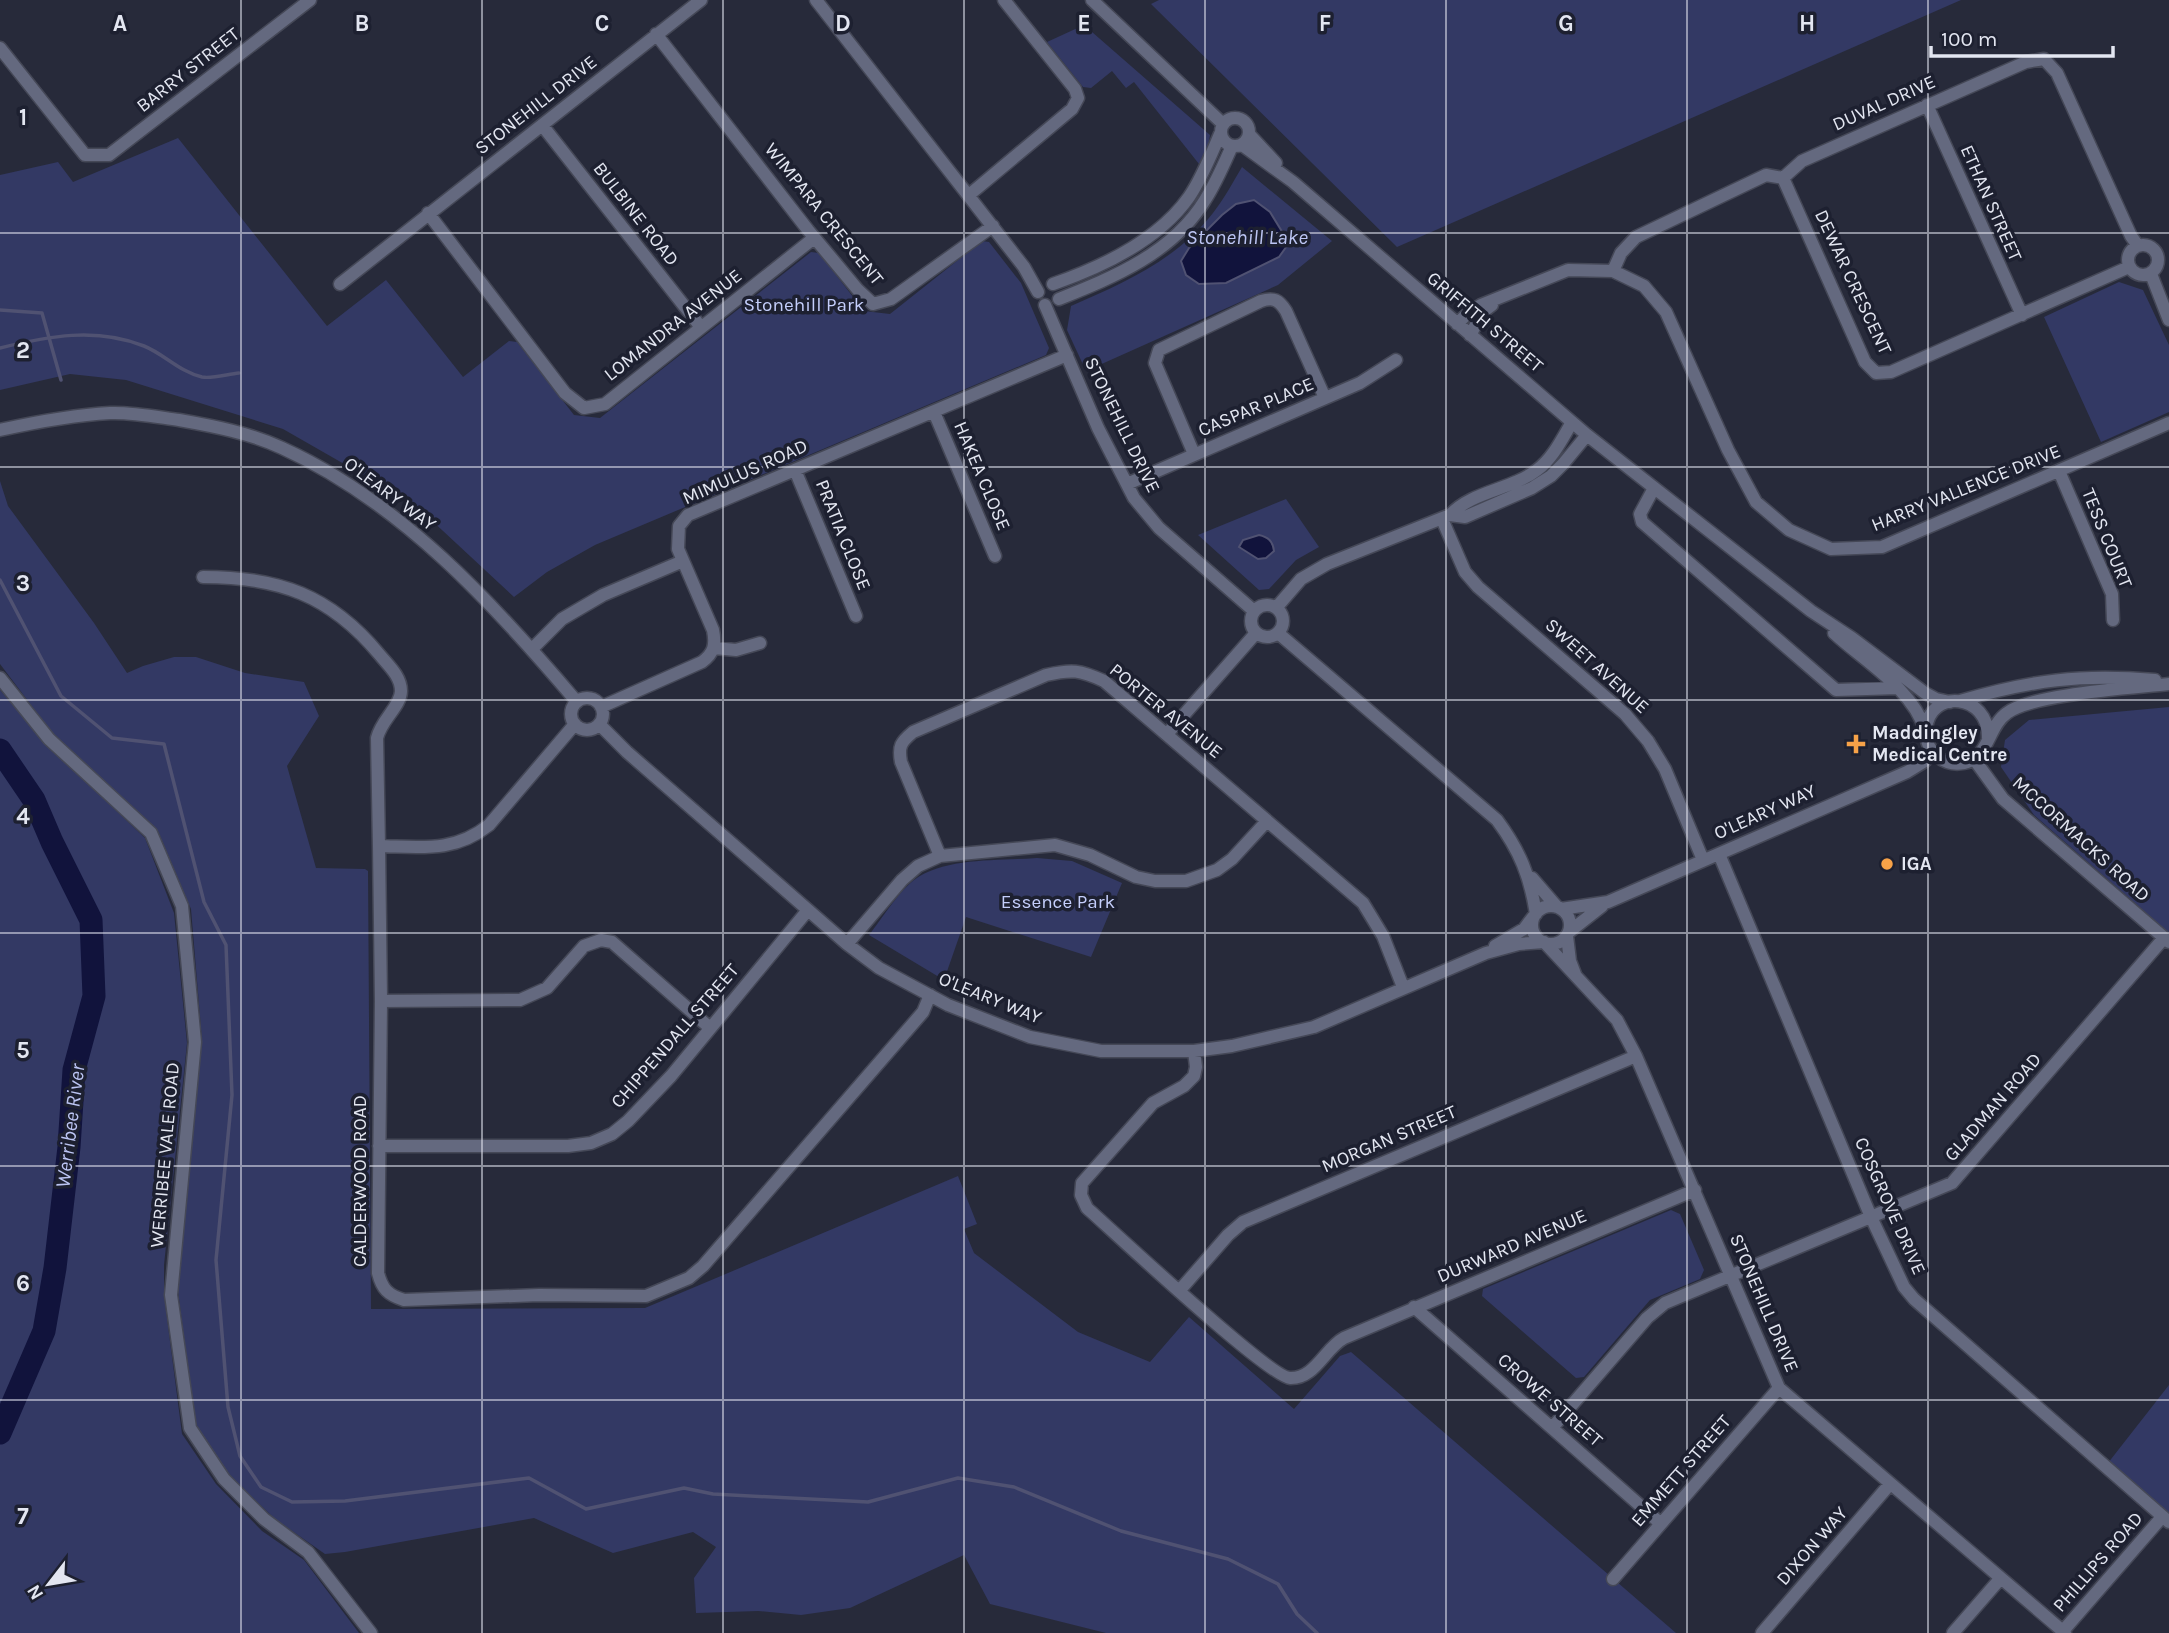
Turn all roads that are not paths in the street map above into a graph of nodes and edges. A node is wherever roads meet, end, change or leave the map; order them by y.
1 (310, 0) edge
2 (701, 0) edge
3 (816, 0) edge
4 (1004, 0) edge
5 (1110, 0) edge
6 (1095, 3) edge
7 (656, 34) junction
8 (0, 48) edge
9 (1927, 106) junction
10 (542, 125) junction
11 (1224, 125) junction
12 (1241, 142) junction
13 (1783, 178) junction
14 (969, 195) junction
15 (428, 214) junction
16 (993, 226) junction
17 (814, 238) junction
18 (2138, 246) junction
19 (2169, 247) edge
20 (2157, 254) junction
21 (2129, 267) junction
22 (1613, 271) junction
23 (2151, 274) junction
24 (340, 284) dead end
25 (1046, 286) junction
26 (1504, 297) junction
27 (1054, 302) junction
28 (2022, 316) junction
29 (2169, 320) edge
30 (1457, 324) junction
31 (700, 326) junction
32 (1470, 335) junction
33 (1067, 355) junction
34 (1396, 360) dead end
35 (1325, 398) junction
36 (934, 412) junction
37 (1572, 422) junction
38 (2169, 423) edge
39 (0, 430) edge
40 (1587, 435) junction
41 (1194, 454) junction
42 (795, 470) junction
43 (2059, 471) junction
44 (1127, 484) junction
45 (1654, 488) junction
46 (1446, 517) junction
47 (995, 556) dead end
48 (683, 561) junction
49 (203, 577) dead end
50 (1276, 608) junction
51 (1254, 611) junction
52 (1811, 611) junction
53 (856, 616) dead end
54 (2113, 620) dead end
55 (1256, 633) junction
56 (1278, 633) junction
57 (760, 643) dead end
58 (714, 648) junction
59 (532, 649) junction
60 (0, 678) edge
61 (2169, 683) edge
62 (1896, 688) junction
63 (1955, 701) junction
64 (577, 702) junction
65 (601, 707) junction
66 (575, 724) junction
67 (599, 724) junction
68 (1926, 733) junction
69 (1167, 734) junction
70 (1988, 738) junction
71 (1933, 753) junction
72 (1974, 759) junction
73 (1267, 821) junction
74 (379, 846) junction
75 (1719, 854) junction
76 (940, 856) junction
77 (1703, 860) junction
78 (1526, 869) junction
79 (1608, 902) junction
80 (1559, 908) junction
81 (808, 910) junction
82 (1535, 915) junction
83 (1568, 934) junction
84 (2167, 940) edge
85 (1545, 943) junction
86 (847, 944) junction
87 (1486, 953) junction
88 (1577, 978) junction
89 (1403, 988) junction
90 (930, 995) junction
91 (380, 1001) junction
92 (709, 1027) junction
93 (1194, 1051) junction
94 (1636, 1056) junction
95 (379, 1146) junction
96 (1695, 1190) junction
97 (1871, 1217) junction
98 (1731, 1274) junction
99 (1180, 1290) junction
100 (1414, 1307) junction
101 (1779, 1388) junction
102 (1552, 1428) junction
103 (1890, 1484) junction
104 (2166, 1520) edge
105 (1660, 1523) junction
106 (1613, 1579) dead end
107 (2000, 1579) junction
108 (2064, 1632) edge
109 (371, 1633) edge
110 (1762, 1633) edge
111 (1954, 1633) edge

1 - 8 street, BARRY STREET
2 - 7 street, STONEHILL DRIVE
3 - 14 street
4 - 14 street
5 - 6 street
6 - 11 street
7 - 10 street, STONEHILL DRIVE
7 - 17 street, WIMPARA CRESCENT
9 - 13 street, DUVAL DRIVE
9 - 18 street, DUVAL DRIVE
9 - 28 street, ETHAN STREET
10 - 15 street, STONEHILL DRIVE
10 - 31 street, BULBINE ROAD
11 - 12 street
11 - 12 street
11 - 25 street
12 - 27 street
12 - 30 street, GRIFFITH STREET
13 - 22 street
13 - 28 street, DEWAR CRESCENT
14 - 16 street
15 - 24 street, STONEHILL DRIVE
15 - 31 street, LOMANDRA AVENUE
16 - 17 street, WIMPARA CRESCENT
16 - 25 street
17 - 31 street, LOMANDRA AVENUE
18 - 20 street
18 - 21 street
19 - 20 street
20 - 23 street
21 - 23 street
21 - 28 street, DEWAR CRESCENT
22 - 26 street, HARRY VALLENCE DRIVE
22 - 43 street, HARRY VALLENCE DRIVE
23 - 29 street
25 - 27 street
25 - 27 street
26 - 30 street, HARRY VALLENCE DRIVE
26 - 32 street, HARRY VALLENCE DRIVE
27 - 33 street, STONEHILL DRIVE
30 - 32 street, GRIFFITH STREET
32 - 37 street, GRIFFITH STREET
33 - 36 street, MIMULUS ROAD
33 - 44 street, STONEHILL DRIVE
34 - 35 street, CASPAR PLACE
35 - 41 street, CASPAR PLACE
35 - 41 street
36 - 42 street, MIMULUS ROAD
36 - 47 street, HAKEA CLOSE
37 - 40 street, GRIFFITH STREET
37 - 46 street
38 - 43 street, HARRY VALLENCE DRIVE
39 - 59 street, O'LEARY WAY
40 - 45 street, GRIFFITH STREET
40 - 46 street
41 - 44 street, CASPAR PLACE
42 - 48 street, MIMULUS ROAD
42 - 53 street, PRATIA CLOSE
43 - 54 street, TESS COURT
44 - 51 street, STONEHILL DRIVE
45 - 52 street, GRIFFITH STREET
45 - 62 street
46 - 50 street
46 - 77 street, SWEET AVENUE
48 - 58 street, MIMULUS ROAD
48 - 59 street
49 - 74 street, CALDERWOOD ROAD
50 - 51 street
50 - 56 street
51 - 55 street
52 - 62 street, GRIFFITH STREET
52 - 63 street, GRIFFITH STREET
55 - 56 street
55 - 69 street
56 - 78 street
57 - 58 street
58 - 65 street
59 - 64 street, O'LEARY WAY
60 - 109 street, WERRIBEE VALE ROAD
61 - 63 street
61 - 70 street
62 - 68 street, GRIFFITH STREET
63 - 68 street
63 - 70 street
64 - 65 street
64 - 66 street
65 - 67 street
66 - 67 street
66 - 74 street
67 - 81 street, O'LEARY WAY
68 - 71 street
69 - 73 street, PORTER AVENUE
69 - 76 street, PORTER AVENUE
70 - 72 street
71 - 72 street
71 - 75 street, O'LEARY WAY
72 - 84 street, MCCORMACKS ROAD
73 - 76 street
73 - 89 street, PORTER AVENUE
74 - 91 street, CALDERWOOD ROAD
75 - 77 street, O'LEARY WAY
75 - 97 street, COSGROVE DRIVE
76 - 86 street
77 - 79 street, O'LEARY WAY
78 - 80 street
78 - 82 street
79 - 80 street
79 - 83 street
80 - 82 street
80 - 83 street
81 - 86 street, O'LEARY WAY
81 - 92 street, CHIPPENDALL STREET
82 - 85 street
82 - 87 street
83 - 85 street
83 - 88 street
84 - 97 street, GLADMAN ROAD
85 - 87 street
85 - 88 street, STONEHILL DRIVE
86 - 90 street, O'LEARY WAY
87 - 89 street, O'LEARY WAY
88 - 94 street, STONEHILL DRIVE
89 - 93 street, O'LEARY WAY
90 - 93 street, O'LEARY WAY
90 - 95 street, CALDERWOOD ROAD
91 - 92 street
91 - 95 street, CALDERWOOD ROAD
92 - 95 street, CHIPPENDALL STREET
93 - 99 street
94 - 96 street, STONEHILL DRIVE
94 - 99 street, MORGAN STREET
96 - 98 street, STONEHILL DRIVE
96 - 100 street, DURWARD AVENUE
97 - 98 street, GLADMAN ROAD
97 - 104 street, COSGROVE DRIVE
98 - 101 street, STONEHILL DRIVE
98 - 102 street, GLADMAN ROAD
99 - 100 street, DURWARD AVENUE
100 - 102 street, CROWE STREET
101 - 103 street, STONEHILL DRIVE
101 - 105 street, EMMETT STREET
102 - 105 street, CROWE STREET
103 - 107 street, STONEHILL DRIVE
103 - 110 street, DIXON WAY
104 - 108 street, PHILLIPS ROAD
105 - 106 street, EMMETT STREET
107 - 108 street, STONEHILL DRIVE
107 - 111 street

